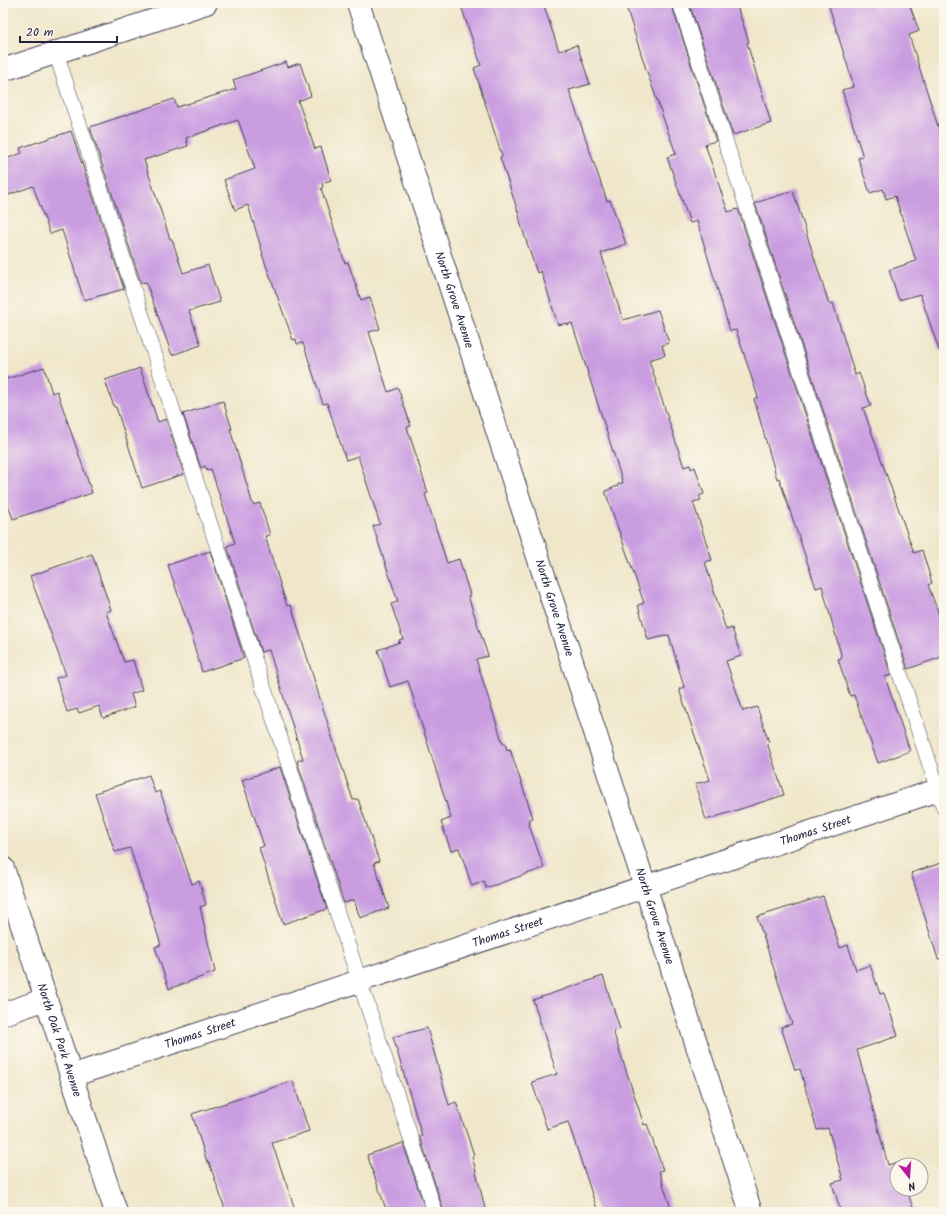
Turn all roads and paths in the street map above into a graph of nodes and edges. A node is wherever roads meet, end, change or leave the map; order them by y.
1 (206, 3) edge
2 (358, 3) edge
3 (680, 3) edge
4 (56, 53) junction
5 (3, 70) edge
6 (942, 795) edge
7 (3, 868) edge
8 (646, 886) junction
9 (360, 980) junction
10 (46, 999) junction
11 (3, 1014) edge
12 (71, 1076) junction
13 (116, 1212) edge
14 (435, 1212) edge
15 (751, 1212) edge

1 - 4 street
2 - 8 street, North Grove Avenue
3 - 6 lane
4 - 5 street
4 - 9 lane
6 - 8 street, Thomas Street
7 - 10 street, North Oak Park Avenue
8 - 9 street, Thomas Street
8 - 15 street, North Grove Avenue
9 - 12 street, Thomas Street
9 - 14 lane
10 - 11 street
10 - 12 street, North Oak Park Avenue
12 - 13 street, North Oak Park Avenue

